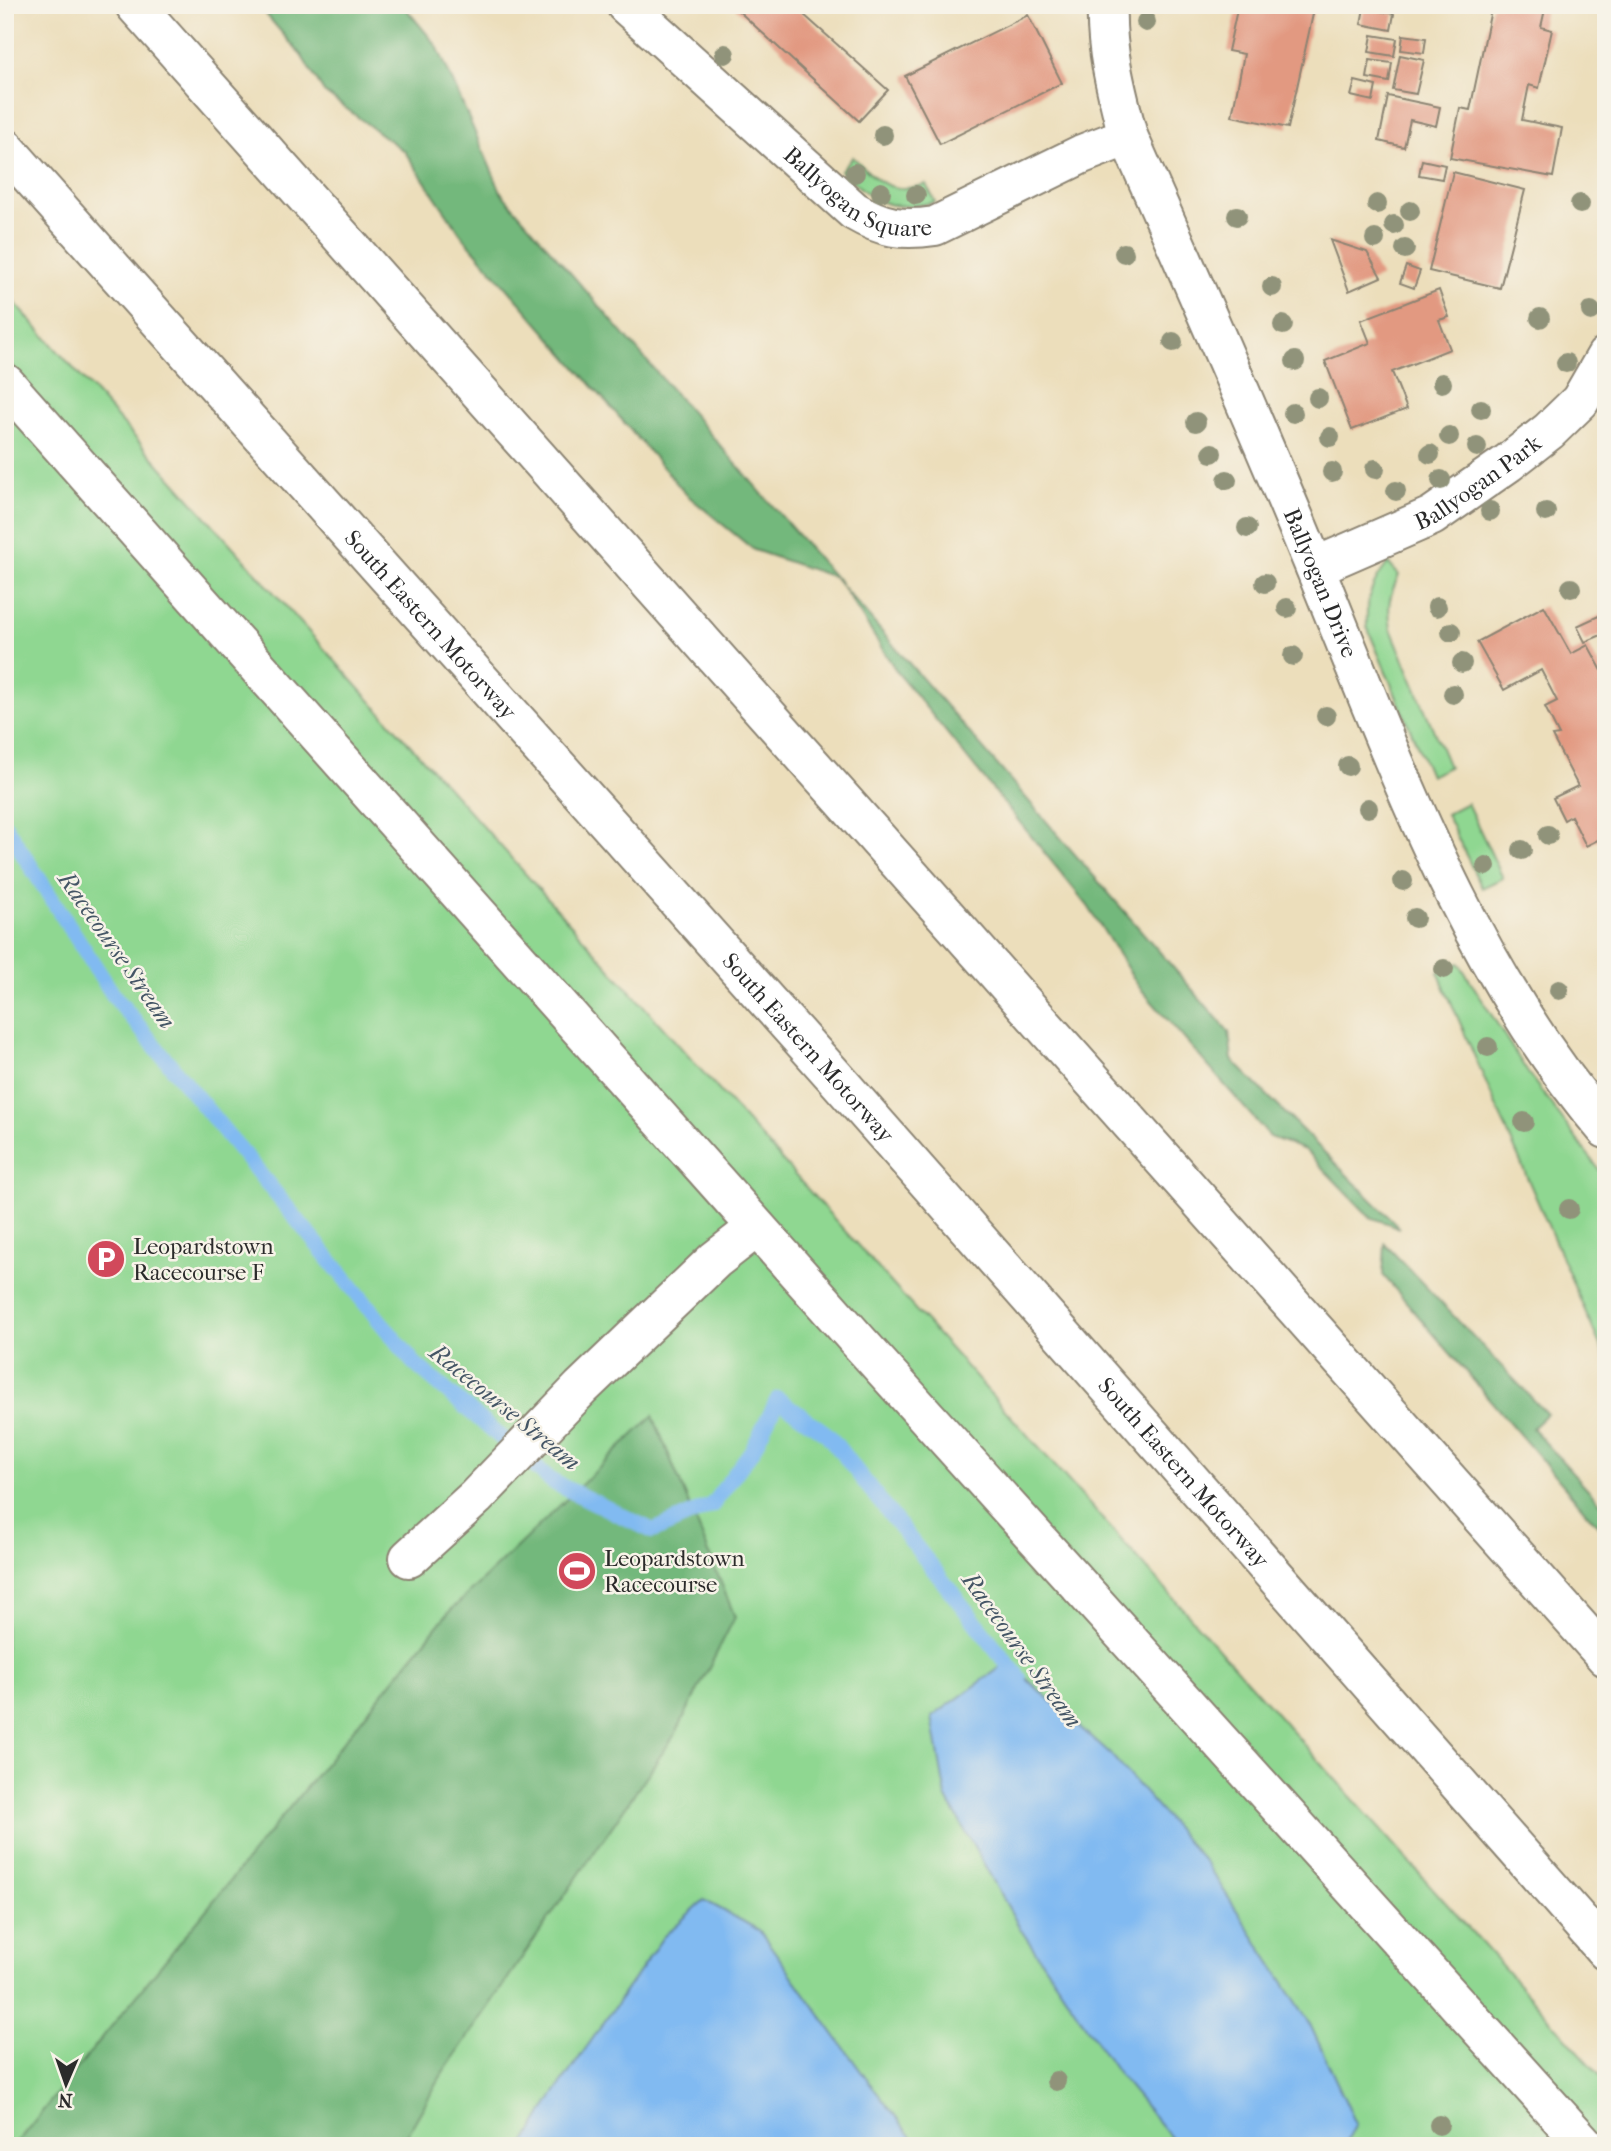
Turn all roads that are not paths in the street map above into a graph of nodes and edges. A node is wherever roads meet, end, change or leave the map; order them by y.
1 (135, 5) edge
2 (626, 5) edge
3 (1107, 5) edge
4 (1128, 136) junction
5 (5, 148) edge
6 (1606, 356) edge
7 (5, 383) edge
8 (1314, 568) junction
9 (1606, 1129) edge
10 (756, 1228) junction
11 (409, 1558) dead end
12 (1606, 1657) edge
13 (1606, 1951) edge
14 (1586, 2146) edge

1 - 12 main road
2 - 4 main road, Ballyogan Square
3 - 4 main road, Ballyogan Drive
4 - 8 main road, Ballyogan Drive
5 - 13 main road, South Eastern Motorway
6 - 8 main road, Ballyogan Park
7 - 10 main road
8 - 9 main road, Ballyogan Drive
10 - 11 main road
10 - 14 main road

